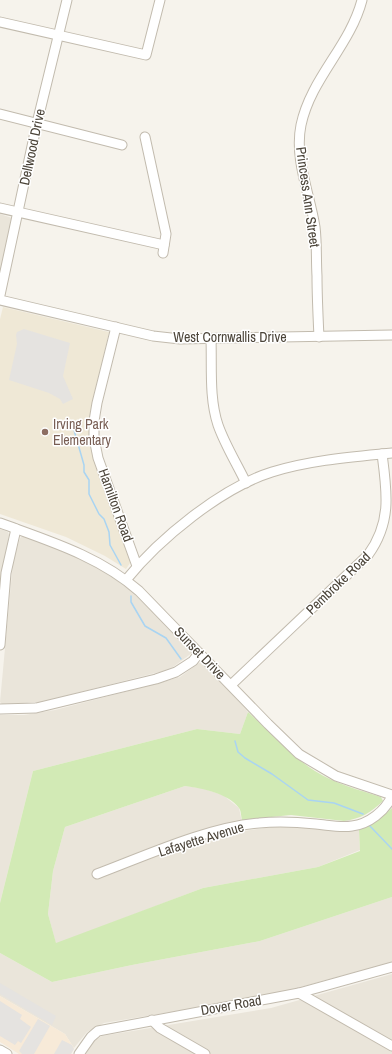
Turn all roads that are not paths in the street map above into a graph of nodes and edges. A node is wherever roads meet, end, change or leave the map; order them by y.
1 (67, 0) edge
2 (160, 0) edge
3 (362, 0) edge
4 (0, 22) edge
5 (58, 35) junction
6 (0, 114) edge
7 (37, 123) junction
8 (145, 137) dead end
9 (122, 145) dead end
10 (0, 208) edge
11 (19, 213) junction
12 (0, 295) edge
13 (0, 300) edge
14 (116, 327) junction
15 (392, 335) edge
16 (320, 336) junction
17 (211, 339) junction
18 (392, 453) edge
19 (382, 454) junction
20 (246, 483) junction
21 (0, 523) edge
22 (16, 529) junction
23 (137, 566) junction
24 (126, 580) junction
25 (0, 644) edge
26 (200, 653) junction
27 (231, 685) junction
28 (0, 709) edge
29 (392, 796) edge
30 (97, 874) dead end
31 (392, 967) edge
32 (299, 993) junction
33 (152, 1020) junction
34 (392, 1046) edge
35 (0, 1050) edge
36 (8, 1054) edge
37 (79, 1054) edge
38 (205, 1054) edge

1 - 5 street, Dellwood Drive
2 - 5 street
3 - 16 street, Princess Ann Street
4 - 5 street
5 - 7 street, Dellwood Drive
6 - 7 street
7 - 9 street
7 - 11 street, Dellwood Drive
8 - 11 street
10 - 11 street
11 - 12 street, Dellwood Drive
13 - 14 street, West Cornwallis Drive
14 - 17 street, West Cornwallis Drive
14 - 23 street, Hamilton Road
15 - 16 street, West Cornwallis Drive
16 - 17 street, West Cornwallis Drive
17 - 20 street
18 - 19 street
19 - 20 street
19 - 27 street, Pembroke Road
20 - 23 street
21 - 22 street, Sunset Drive
22 - 24 street, Sunset Drive
22 - 25 street
23 - 24 street
24 - 26 street, Sunset Drive
26 - 27 street, Sunset Drive
26 - 28 street
27 - 29 street, Sunset Drive
29 - 30 street, Lafayette Avenue
31 - 32 street, Dover Road
32 - 33 street, Dover Road
32 - 34 street
33 - 37 street, Dover Road
33 - 38 street
35 - 36 street

